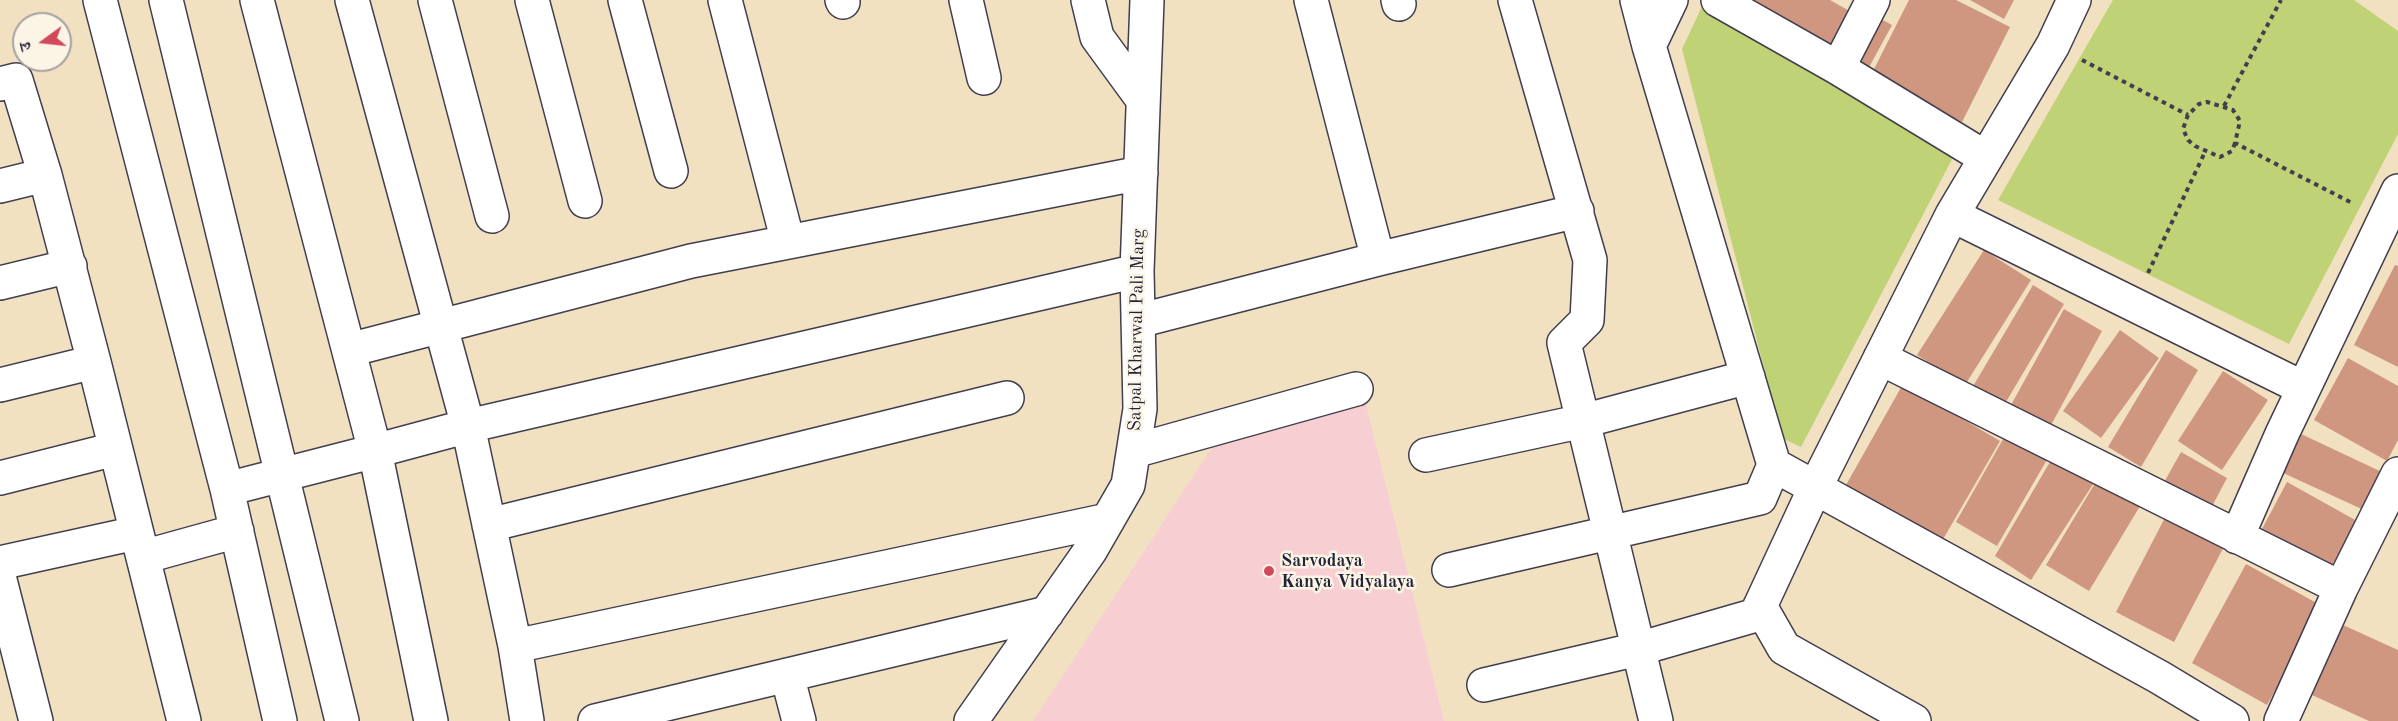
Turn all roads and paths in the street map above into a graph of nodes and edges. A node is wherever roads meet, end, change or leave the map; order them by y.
1 (100, 0) edge
2 (166, 0) edge
3 (256, 0) edge
4 (352, 0) edge
5 (435, 0) edge
6 (532, 0) edge
7 (625, 0) edge
8 (725, 0) edge
9 (966, 0) edge
10 (1088, 0) edge
11 (1147, 0) edge
12 (1311, 0) edge
13 (1515, 0) edge
14 (1637, 0) edge
15 (1671, 0) edge
16 (1718, 0) edge
17 (1873, 0) edge
18 (2074, 0) edge
19 (2281, 0) edge
20 (2053, 45) junction
21 (1649, 46) junction
22 (1838, 68) junction
23 (984, 78) dead end
24 (0, 84) edge
25 (1143, 100) junction
26 (2224, 105) junction
27 (2188, 115) junction
28 (2235, 144) junction
29 (2205, 152) junction
30 (1986, 158) junction
31 (671, 171) dead end
32 (1141, 173) junction
33 (45, 175) junction
34 (0, 186) edge
35 (585, 201) dead end
36 (2391, 205) edge
37 (1577, 211) junction
38 (1952, 215) junction
39 (492, 216) dead end
40 (788, 242) junction
41 (1378, 259) junction
42 (70, 266) junction
43 (1137, 271) junction
44 (0, 283) edge
45 (2134, 304) junction
46 (1138, 321) junction
47 (440, 325) junction
48 (349, 350) junction
49 (1880, 358) junction
50 (94, 362) junction
51 (1748, 377) junction
52 (0, 386) edge
53 (2303, 388) junction
54 (1356, 389) dead end
55 (1007, 398) dead end
56 (1583, 422) junction
57 (468, 426) junction
58 (115, 449) junction
59 (375, 451) junction
60 (1134, 451) junction
61 (1426, 455) dead end
62 (1774, 465) junction
63 (2398, 474) edge
64 (282, 475) junction
65 (0, 478) edge
66 (1815, 488) junction
67 (227, 489) junction
68 (1108, 520) junction
69 (489, 525) junction
70 (237, 531) junction
71 (1610, 532) junction
72 (2237, 537) junction
73 (140, 545) junction
74 (0, 563) edge
75 (1449, 570) dead end
76 (0, 580) edge
77 (2341, 588) junction
78 (1760, 606) junction
79 (1047, 613) junction
80 (515, 646) junction
81 (1638, 649) junction
82 (787, 675) junction
83 (1484, 685) dead end
84 (36, 721) edge
85 (184, 721) edge
86 (280, 721) edge
87 (342, 721) edge
88 (431, 721) edge
89 (527, 721) edge
90 (595, 721) edge
91 (799, 721) edge
92 (972, 721) edge
93 (1656, 721) edge
94 (1914, 721) edge
95 (2232, 721) edge
96 (2281, 721) edge

1 - 67 street
2 - 64 street
3 - 48 street
4 - 47 street
5 - 39 street
6 - 35 street
7 - 31 street
8 - 40 street
9 - 23 street
10 - 25 street
11 - 25 street, Satpal Kharwal Pali Marg
12 - 41 street
13 - 37 street
14 - 21 street
15 - 21 street
16 - 22 street
17 - 22 street
18 - 20 street
19 - 26 path
20 - 27 path
20 - 30 street
21 - 51 street
22 - 30 street
24 - 33 street
25 - 32 street, Satpal Kharwal Pali Marg
26 - 27 path
26 - 28 path
27 - 29 path
28 - 29 path
28 - 36 path
29 - 45 path
30 - 38 street
32 - 40 street
32 - 43 street, Satpal Kharwal Pali Marg
33 - 34 street
33 - 42 street
36 - 53 street
37 - 41 street
37 - 56 street
38 - 45 street
38 - 49 street
40 - 47 street
41 - 46 street
42 - 44 street
42 - 50 street
43 - 46 street, Satpal Kharwal Pali Marg
43 - 57 street
45 - 53 street
46 - 60 street, Satpal Kharwal Pali Marg
47 - 48 street
47 - 57 street
48 - 59 street
49 - 66 street
49 - 72 street
50 - 52 street
50 - 58 street
51 - 56 street
51 - 62 street
53 - 72 street
54 - 60 street
55 - 69 street
56 - 61 street
56 - 71 street
57 - 59 street
57 - 69 street
58 - 65 street
58 - 73 street
59 - 64 street
59 - 88 street
60 - 68 street, Satpal Kharwal Pali Marg
62 - 66 street
62 - 71 street
63 - 77 street
64 - 67 street
64 - 87 street
66 - 78 street
66 - 95 street
67 - 70 street
68 - 79 street, Satpal Kharwal Pali Marg
68 - 80 street
69 - 80 street
70 - 73 street
70 - 86 street
71 - 75 street
71 - 81 street
72 - 77 street
73 - 74 street
73 - 85 street
76 - 84 street
77 - 96 street
78 - 81 street
78 - 94 street
79 - 82 street
79 - 92 street, Satpal Kharwal Pali Marg
80 - 89 street
81 - 83 street
81 - 93 street
82 - 90 street
82 - 91 street

